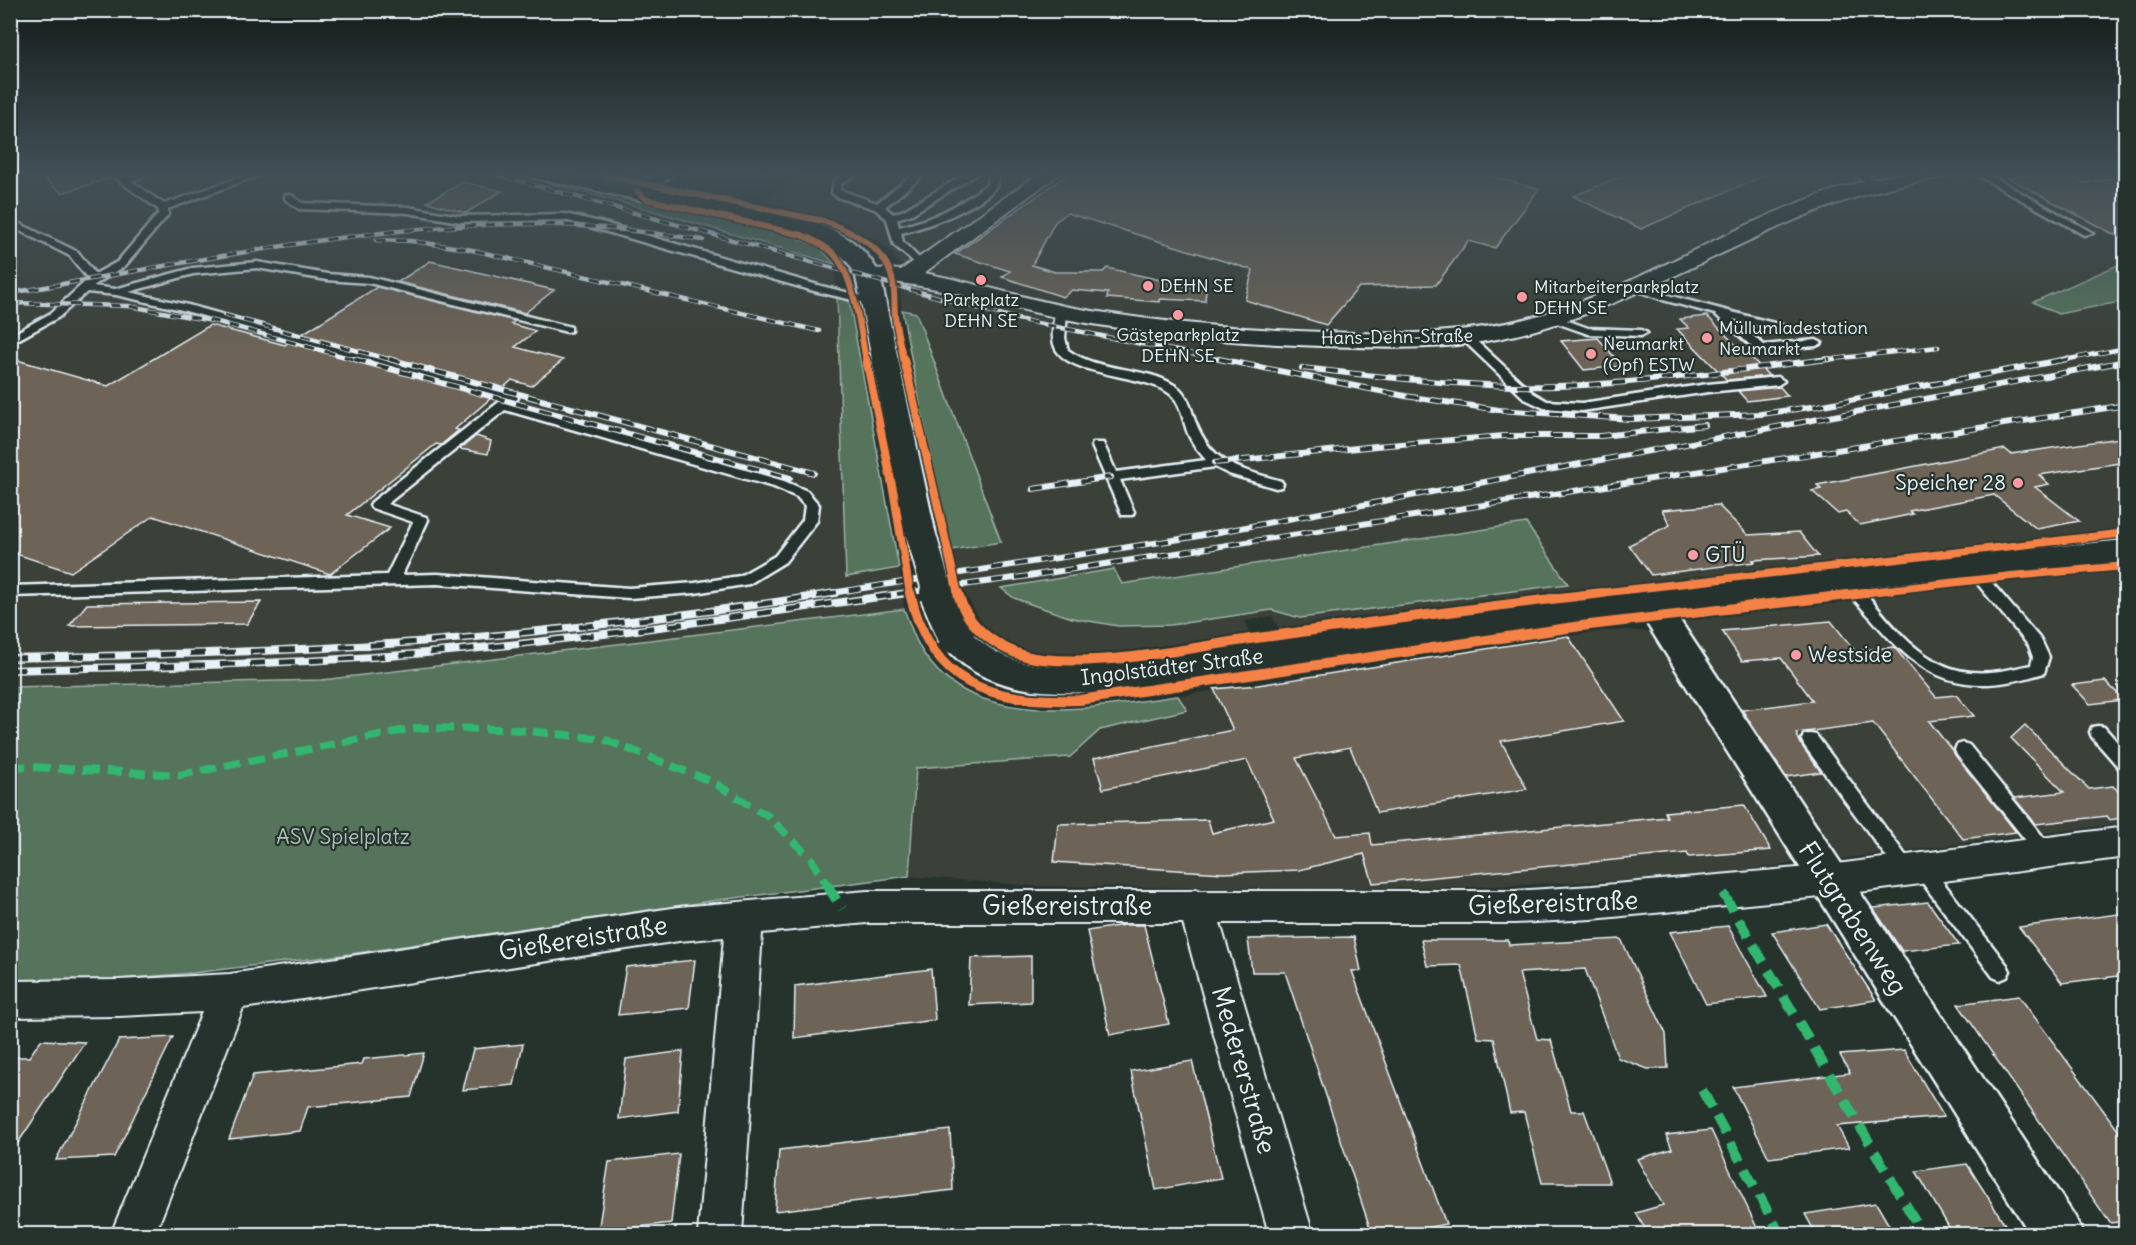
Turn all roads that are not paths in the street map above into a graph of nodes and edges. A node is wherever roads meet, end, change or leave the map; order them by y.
1 (26, 230) edge
2 (152, 230) edge
3 (617, 230) edge
4 (814, 230) edge
5 (901, 230) edge
6 (971, 230) edge
7 (1756, 230) edge
8 (2083, 230) edge
9 (895, 231) joint
10 (2088, 233) dead end
11 (914, 270) junction
12 (867, 274) junction
13 (94, 279) junction
14 (1634, 286) junction
15 (84, 288) junction
16 (116, 292) junction
17 (874, 302) junction
18 (1061, 312) junction
19 (1719, 312) junction
20 (1555, 319) junction
21 (567, 330) dead end
22 (1789, 330) dead end
23 (1641, 333) dead end
24 (1466, 337) junction
25 (10, 341) edge
26 (1816, 343) dead end
27 (1779, 381) dead end
28 (503, 405) junction
29 (1098, 446) dead end
30 (1215, 463) junction
31 (1111, 477) junction
32 (1276, 484) dead end
33 (1127, 512) dead end
34 (2126, 550) edge
35 (1969, 565) junction
36 (1846, 579) junction
37 (392, 581) junction
38 (10, 591) edge
39 (1650, 601) junction
40 (2098, 732) dead end
41 (1809, 740) dead end
42 (1963, 750) dead end
43 (2126, 764) edge
44 (2126, 842) edge
45 (2046, 853) junction
46 (1915, 871) junction
47 (1830, 882) junction
48 (1196, 905) junction
49 (744, 917) junction
50 (2001, 972) dead end
51 (230, 992) junction
52 (10, 999) edge
53 (133, 1234) edge
54 (720, 1234) edge
55 (1291, 1234) edge
56 (2058, 1234) edge

1 - 13 lane
2 - 13 lane
3 - 17 lane
4 - 12 street, Ingolstädter Straße
5 - 9 lane
6 - 11 street
7 - 14 street, Hans-Dehn-Straße
8 - 10 lane
9 - 11 lane
11 - 12 street, Hans-Dehn-Straße
11 - 18 street, Hans-Dehn-Straße
12 - 17 street, Ingolstädter Straße
13 - 15 lane
14 - 19 lane
14 - 20 street, Hans-Dehn-Straße
15 - 16 lane
15 - 25 lane
16 - 21 lane
16 - 28 lane
17 - 39 street, Ingolstädter Straße, bridge
18 - 24 street, Hans-Dehn-Straße
18 - 30 lane
19 - 22 lane
19 - 26 lane
20 - 23 lane
20 - 24 street, Hans-Dehn-Straße
24 - 27 lane
28 - 37 lane
28 - 37 lane
29 - 31 lane
30 - 31 lane
30 - 32 lane
31 - 33 lane
34 - 35 street, Ingolstädter Straße
35 - 36 street, Ingolstädter Straße
35 - 36 lane
36 - 39 street, Ingolstädter Straße
37 - 38 lane
39 - 47 street, Flutgrabenweg
40 - 43 lane
41 - 46 lane
42 - 45 lane
44 - 45 street, Gießereistraße
45 - 46 street, Gießereistraße
46 - 47 street, Gießereistraße
46 - 50 lane
47 - 48 street, Gießereistraße
47 - 56 street, Flutgrabenweg
48 - 49 street, Gießereistraße
48 - 55 street, Medererstraße
49 - 51 street, Gießereistraße
49 - 54 street
51 - 52 street, Gießereistraße
51 - 53 street

